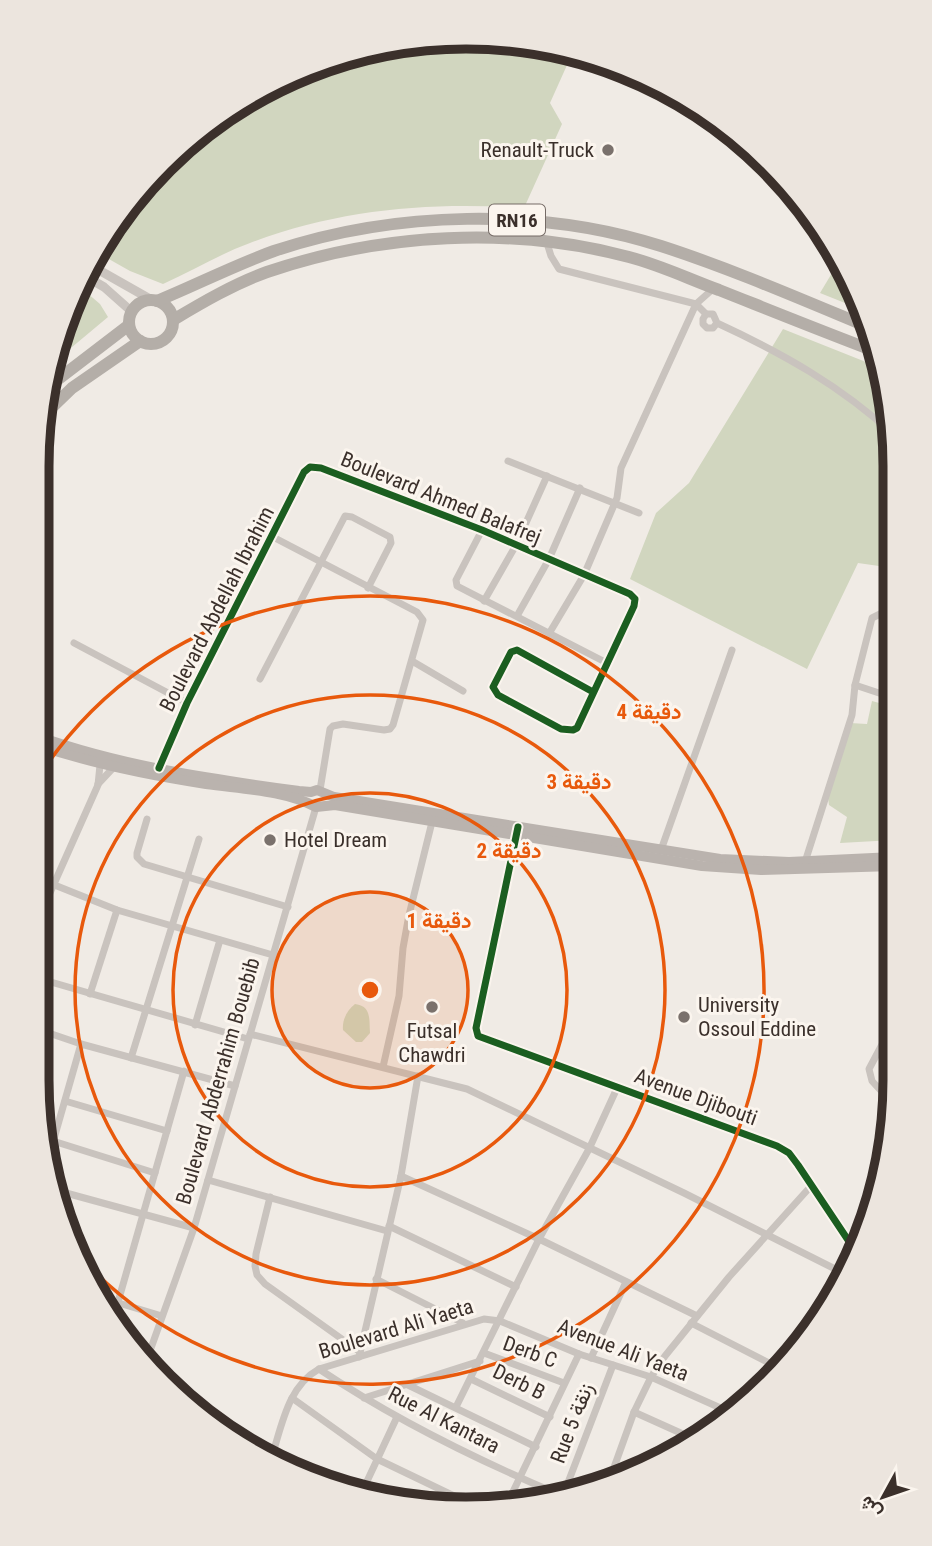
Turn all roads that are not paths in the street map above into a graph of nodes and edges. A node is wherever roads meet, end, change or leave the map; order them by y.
1 (547, 243) junction
2 (98, 270) edge
3 (93, 281) edge
4 (714, 288) junction
5 (153, 300) junction
6 (696, 304) junction
7 (131, 311) junction
8 (704, 318) junction
9 (173, 320) junction
10 (689, 320) junction
11 (717, 323) junction
12 (858, 323) edge
13 (129, 325) junction
14 (139, 341) junction
15 (866, 348) edge
16 (58, 379) edge
17 (54, 405) edge
18 (880, 423) edge
19 (508, 461) dead end
20 (310, 467) joint
21 (547, 476) junction
22 (580, 488) junction
23 (615, 504) junction
24 (639, 513) dead end
25 (482, 530) junction
26 (273, 537) junction
27 (516, 545) junction
28 (549, 559) junction
29 (319, 562) junction
30 (584, 575) junction
31 (368, 588) junction
32 (484, 601) junction
33 (883, 615) edge
34 (517, 616) junction
35 (550, 632) junction
36 (74, 643) dead end
37 (732, 650) dead end
38 (412, 661) junction
39 (607, 663) junction
40 (260, 679) dead end
41 (855, 685) junction
42 (463, 691) dead end
43 (593, 692) junction
44 (883, 694) edge
45 (187, 704) junction
46 (49, 740) edge
47 (49, 749) edge
48 (100, 765) junction
49 (113, 768) junction
50 (159, 768) junction
51 (98, 785) junction
52 (317, 798) junction
53 (147, 819) dead end
54 (432, 822) junction
55 (517, 832) junction
56 (199, 839) dead end
57 (661, 850) junction
58 (883, 858) edge
59 (805, 862) junction
60 (883, 866) edge
61 (188, 877) junction
62 (49, 883) edge
63 (53, 885) junction
64 (49, 894) edge
65 (288, 907) junction
66 (117, 910) junction
67 (173, 927) junction
68 (220, 940) junction
69 (273, 955) junction
70 (49, 982) edge
71 (90, 995) junction
72 (146, 1010) junction
73 (195, 1025) junction
74 (49, 1033) edge
75 (249, 1036) junction
76 (883, 1043) edge
77 (81, 1044) junction
78 (131, 1058) junction
79 (383, 1067) junction
80 (184, 1071) junction
81 (418, 1076) junction
82 (235, 1086) junction
83 (618, 1086) junction
84 (882, 1090) edge
85 (65, 1101) junction
86 (167, 1131) junction
87 (54, 1139) edge
88 (54, 1141) edge
89 (589, 1149) junction
90 (155, 1173) junction
91 (401, 1176) junction
92 (208, 1180) junction
93 (811, 1186) junction
94 (64, 1193) edge
95 (270, 1197) junction
96 (142, 1214) junction
97 (194, 1228) junction
98 (388, 1228) junction
99 (765, 1236) junction
100 (539, 1239) junction
101 (850, 1243) edge
102 (837, 1270) edge
103 (376, 1279) junction
104 (626, 1282) junction
105 (516, 1287) junction
106 (112, 1300) edge
107 (118, 1301) junction
108 (162, 1316) junction
109 (697, 1316) junction
110 (500, 1321) junction
111 (691, 1323) junction
112 (464, 1324) junction
113 (150, 1352) edge
114 (360, 1354) junction
115 (579, 1354) junction
116 (482, 1357) junction
117 (591, 1358) junction
118 (771, 1364) edge
119 (613, 1365) junction
120 (319, 1369) junction
121 (651, 1377) junction
122 (471, 1378) junction
123 (564, 1383) junction
124 (408, 1385) junction
125 (292, 1398) junction
126 (363, 1398) junction
127 (456, 1407) junction
128 (723, 1409) edge
129 (634, 1412) junction
130 (397, 1417) junction
131 (550, 1417) junction
132 (685, 1435) edge
133 (536, 1447) junction
134 (274, 1450) edge
135 (377, 1459) junction
136 (613, 1470) edge
137 (520, 1478) junction
138 (567, 1484) edge
139 (365, 1485) edge
140 (546, 1489) edge
141 (512, 1494) edge
142 (456, 1497) edge

1 - 4 highway, RN16
1 - 6 street
1 - 9 highway, RN16
2 - 5 street
3 - 7 street
4 - 6 street
4 - 15 highway, RN16
5 - 7 highway, RN16
5 - 9 highway
5 - 12 highway, RN16
6 - 8 street
6 - 10 street
7 - 13 highway
8 - 10 street
8 - 11 street
8 - 11 street
9 - 14 highway, RN16
10 - 23 street
11 - 18 street
13 - 14 highway
13 - 16 highway
14 - 17 highway, RN16
19 - 21 street
20 - 25 street, Boulevard Ahmed Balafrej
20 - 26 street, Boulevard Abdellah Ibrahim
21 - 22 street
21 - 27 street
22 - 23 street
22 - 28 street
23 - 24 street
23 - 30 street
25 - 27 street, Boulevard Ahmed Balafrej
25 - 32 street
26 - 29 street
26 - 45 street, Boulevard Abdellah Ibrahim
27 - 28 street, Boulevard Ahmed Balafrej
27 - 32 street
28 - 30 street, Boulevard Ahmed Balafrej
28 - 34 street
29 - 31 street
29 - 31 street
29 - 40 street
30 - 35 street
30 - 39 street, Boulevard Ahmed Balafrej
31 - 38 street
32 - 34 street
33 - 41 street
34 - 35 street
35 - 39 street
36 - 45 street
37 - 57 street
38 - 42 street
38 - 52 street, Boulevard Abderrahim Bouebib
39 - 43 street
41 - 44 street
41 - 59 street
43 - 43 street
45 - 50 street, Boulevard Abdellah Ibrahim
46 - 50 main road
47 - 48 main road
48 - 49 main road
48 - 51 street
49 - 51 street
49 - 52 main road
50 - 52 main road
51 - 63 street
52 - 54 main road
52 - 55 main road
52 - 65 street, Boulevard Abderrahim Bouebib
53 - 61 street
54 - 55 main road
54 - 79 street
55 - 57 main road
55 - 60 main road
55 - 83 street, Avenue Djibouti
56 - 61 street
57 - 59 main road
58 - 59 main road
61 - 65 street
61 - 67 street
62 - 63 street
63 - 64 street
63 - 66 street
65 - 69 street, Boulevard Abderrahim Bouebib
66 - 67 street
66 - 71 street
67 - 68 street
67 - 72 street
68 - 69 street
68 - 73 street
69 - 75 street, Boulevard Abderrahim Bouebib
70 - 71 street
71 - 72 street
72 - 73 street
72 - 78 street
73 - 75 street
74 - 77 street
75 - 79 street
75 - 82 street, Boulevard Abderrahim Bouebib
76 - 84 street
77 - 78 street
77 - 85 street
78 - 80 street
79 - 81 street
80 - 82 street
80 - 86 street
81 - 89 street
81 - 91 street
82 - 92 street, Boulevard Abderrahim Bouebib
83 - 89 street
83 - 93 street, Avenue Djibouti
85 - 86 street
85 - 87 street
86 - 90 street
88 - 90 street
89 - 99 street
89 - 100 street
90 - 96 street
91 - 98 street
91 - 100 street
92 - 95 street
92 - 97 street, Boulevard Abderrahim Bouebib
93 - 99 street
93 - 101 street, Avenue Djibouti
94 - 96 street
95 - 98 street
95 - 114 street
96 - 97 street
96 - 107 street
97 - 108 street, Boulevard Abderrahim Bouebib
98 - 103 street
98 - 105 street
99 - 102 street
99 - 109 street
100 - 104 street
100 - 105 street
103 - 112 street
103 - 114 street
104 - 109 street
104 - 117 street
105 - 110 street
106 - 107 street
107 - 108 street
108 - 113 street, Boulevard Abderrahim Bouebib
109 - 111 street
110 - 112 street, Boulevard Ali Yaeta
110 - 115 street, Avenue Ali Yaeta
110 - 116 street
111 - 118 street
111 - 121 street
112 - 114 street, Boulevard Ali Yaeta
114 - 120 street, Boulevard Ali Yaeta
115 - 117 street, Avenue Ali Yaeta
115 - 123 street
116 - 122 street
116 - 123 street, Derb C
116 - 124 street
117 - 119 street, Avenue Ali Yaeta
119 - 121 street, Avenue Ali Yaeta
119 - 138 street, Rue 5 زنقة
120 - 125 street, Boulevard Ali Yaeta
120 - 126 street, Rue Al Kantara
121 - 128 street, Avenue Ali Yaeta
121 - 129 street
122 - 127 street
122 - 131 street, Derb B
123 - 131 street
124 - 126 street
124 - 127 street
125 - 134 street, Boulevard Ali Yaeta
125 - 135 street
126 - 130 street, Rue Al Kantara
127 - 133 street
129 - 132 street
129 - 136 street
130 - 135 street
130 - 137 street, Rue Al Kantara
131 - 133 street
133 - 137 street
135 - 139 street
135 - 142 street
137 - 140 street, Rue Al Kantara
137 - 141 street

